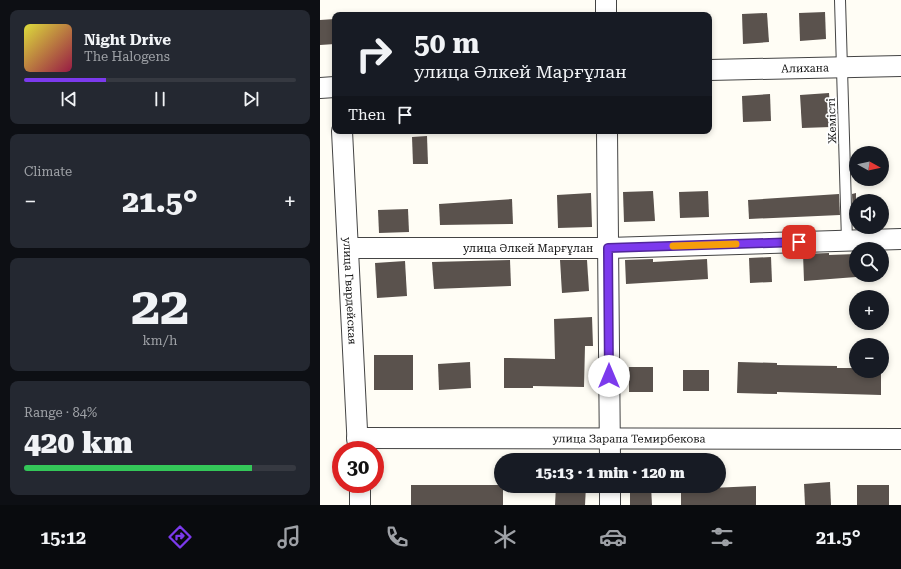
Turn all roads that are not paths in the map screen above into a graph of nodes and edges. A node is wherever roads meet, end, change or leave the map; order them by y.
1 (606, 0) edge
2 (840, 0) edge
3 (606, 12) edge
4 (901, 66) edge
5 (842, 67) junction
6 (712, 70) edge
7 (320, 88) edge
8 (332, 88) edge
9 (342, 134) edge
10 (607, 134) edge
11 (901, 239) edge
12 (847, 240) junction
13 (348, 248) junction
14 (608, 248) junction
15 (901, 439) edge
16 (609, 440) junction
17 (357, 441) edge
18 (384, 444) edge
19 (610, 453) edge
20 (360, 493) edge
21 (610, 493) edge
22 (360, 505) edge
23 (610, 505) edge

1 - 3 street
2 - 5 lane, Жемісті
4 - 5 street, Алихана
5 - 6 street, Алихана
5 - 12 lane, Жемісті
7 - 8 street
9 - 13 street, улица Гвардейская
10 - 14 street
11 - 12 street, улица Әлкей Марғұлан
12 - 14 street, улица Әлкей Марғұлан
13 - 14 street, улица Әлкей Марғұлан
13 - 17 street, улица Гвардейская
14 - 16 street
15 - 16 street, улица Зарапа Темирбекова
16 - 18 street, улица Зарапа Темирбекова
16 - 19 street
20 - 22 street
21 - 23 street

